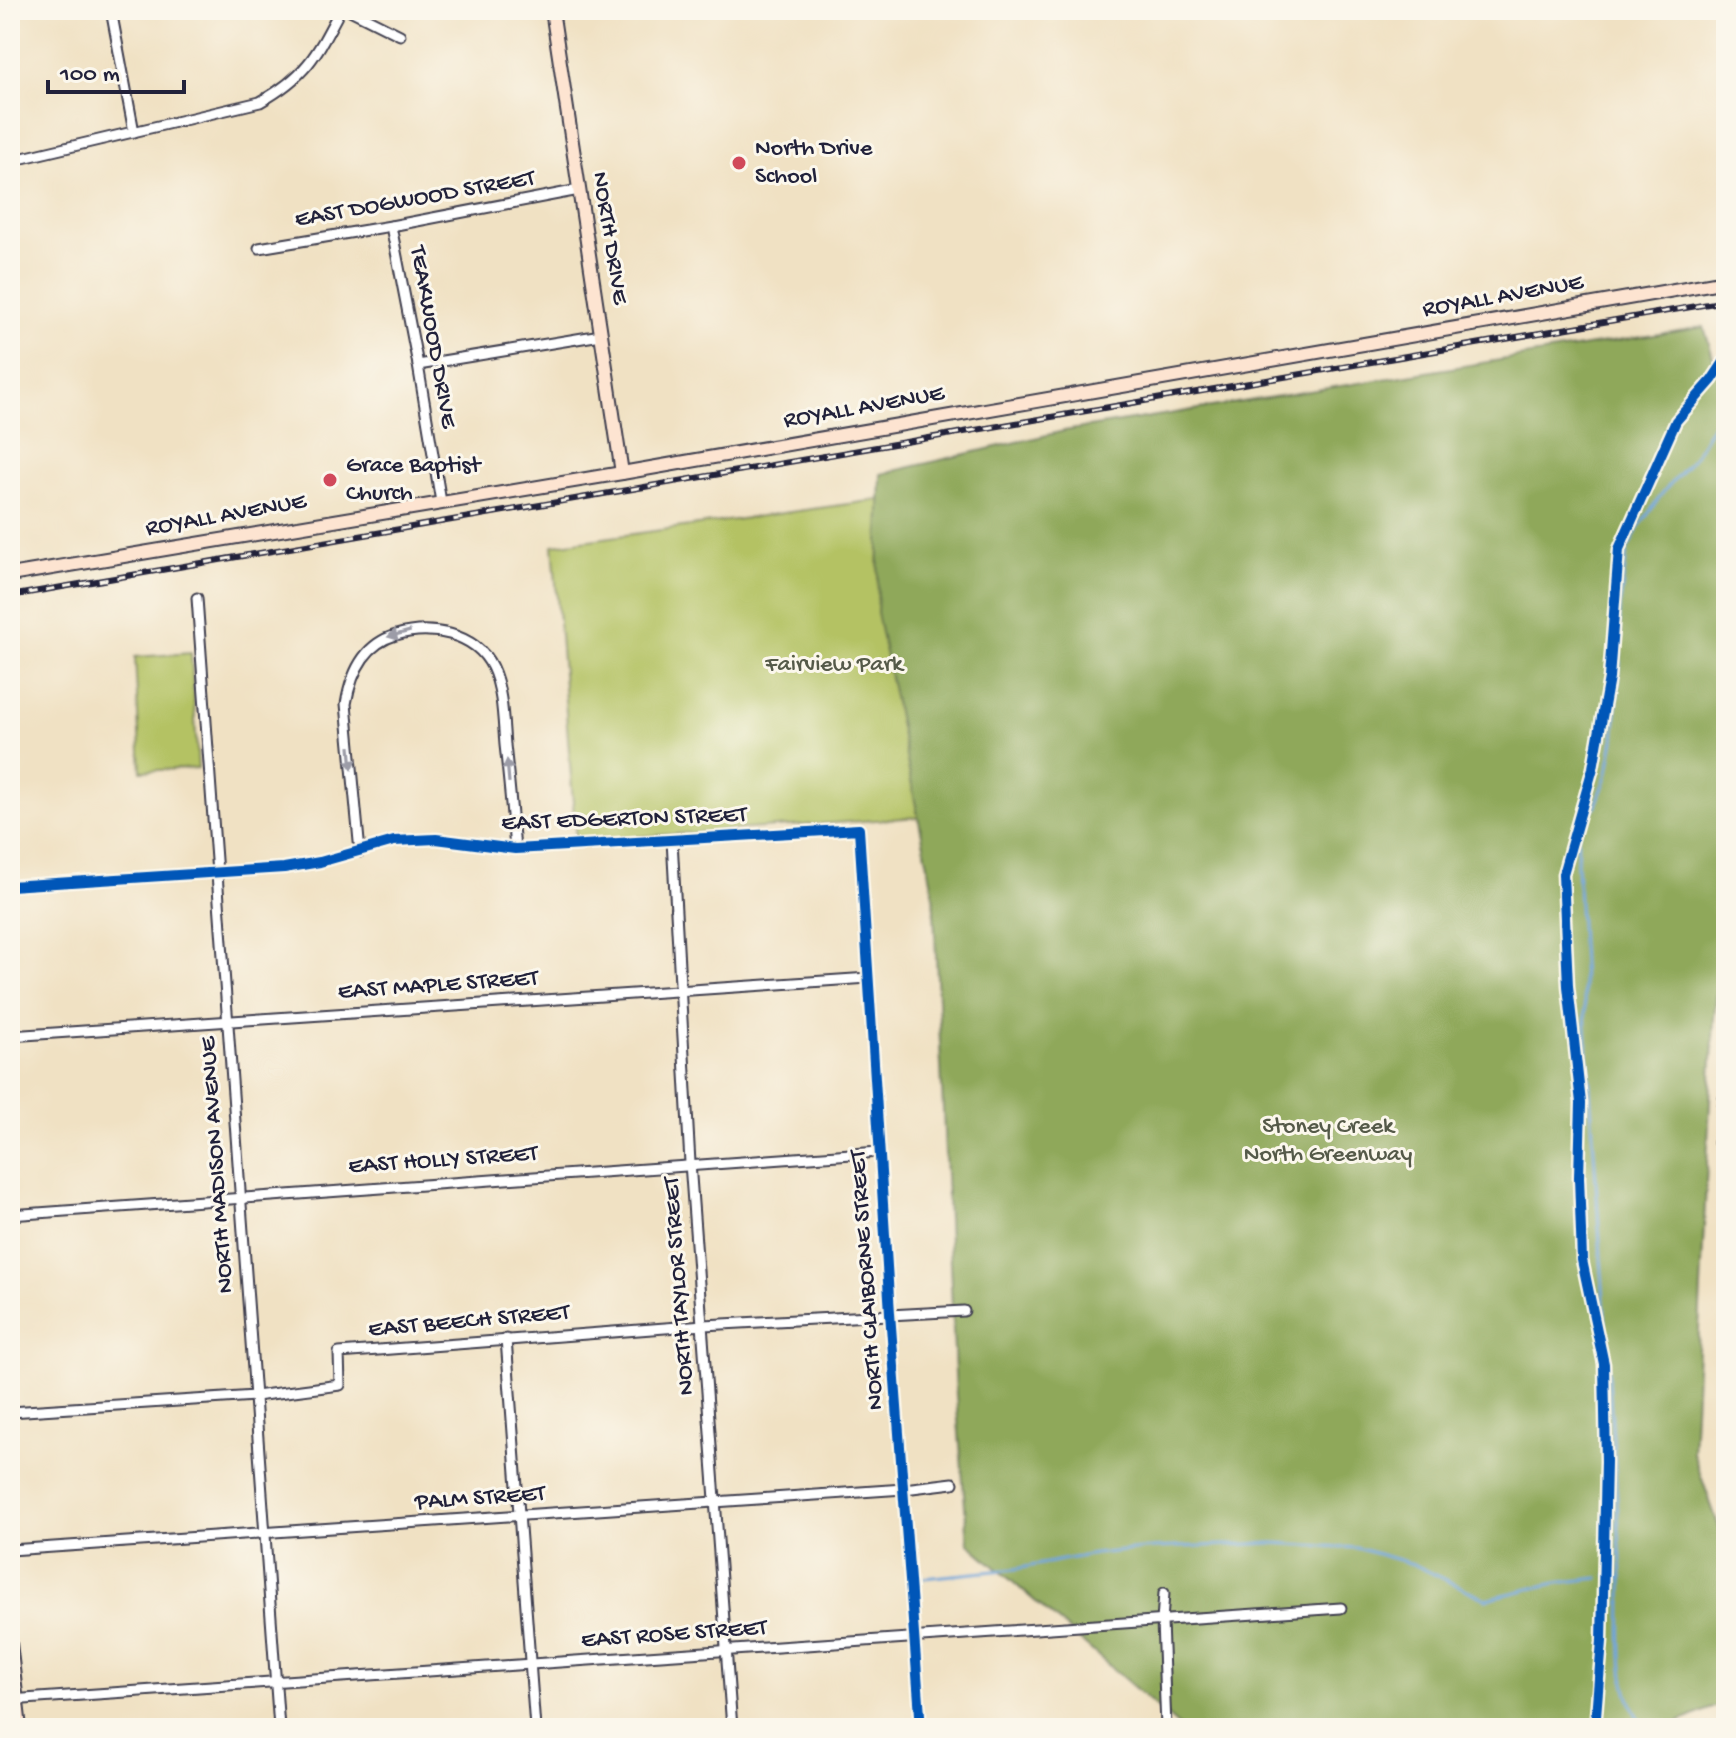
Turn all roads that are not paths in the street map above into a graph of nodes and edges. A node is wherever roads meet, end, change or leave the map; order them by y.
1 (111, 10) edge
2 (340, 10) edge
3 (350, 10) edge
4 (552, 10) edge
5 (400, 35) dead end
6 (134, 132) junction
7 (10, 161) edge
8 (579, 190) junction
9 (391, 226) junction
10 (259, 248) dead end
11 (1726, 281) edge
12 (601, 335) junction
13 (418, 365) junction
14 (622, 473) junction
15 (441, 502) junction
16 (10, 575) edge
17 (197, 598) dead end
18 (859, 829) joint
19 (672, 840) junction
20 (515, 849) junction
21 (360, 852) junction
22 (219, 871) junction
23 (10, 886) edge
24 (869, 978) junction
25 (679, 990) junction
26 (228, 1020) junction
27 (10, 1036) edge
28 (1726, 1082) edge
29 (879, 1152) junction
30 (690, 1163) junction
31 (1726, 1167) edge
32 (239, 1196) junction
33 (10, 1215) edge
34 (964, 1311) dead end
35 (890, 1313) junction
36 (704, 1325) junction
37 (506, 1339) junction
38 (255, 1396) junction
39 (10, 1412) edge
40 (953, 1483) dead end
41 (904, 1489) junction
42 (715, 1503) junction
43 (519, 1516) junction
44 (264, 1534) junction
45 (10, 1550) edge
46 (1164, 1593) dead end
47 (1341, 1608) dead end
48 (1162, 1621) junction
49 (915, 1639) junction
50 (10, 1643) edge
51 (726, 1652) junction
52 (531, 1665) junction
53 (276, 1682) junction
54 (13, 1700) edge
55 (20, 1728) edge
56 (279, 1728) edge
57 (535, 1728) edge
58 (732, 1728) edge
59 (921, 1728) edge
60 (1166, 1728) edge

1 - 6 street
2 - 6 street
3 - 5 street
4 - 8 street, NORTH DRIVE
6 - 7 street
8 - 9 street, EAST DOGWOOD STREET
8 - 12 street, NORTH DRIVE
9 - 10 street, EAST DOGWOOD STREET
9 - 13 street, TEAKWOOD DRIVE
11 - 14 street, ROYALL AVENUE
12 - 13 street
12 - 14 street, NORTH DRIVE
13 - 15 street, TEAKWOOD DRIVE
14 - 15 street, ROYALL AVENUE
15 - 16 street, ROYALL AVENUE
17 - 22 street, NORTH MADISON AVENUE
18 - 19 street, EAST EDGERTON STREET
18 - 24 street, NORTH CLAIBORNE STREET
19 - 20 street, EAST EDGERTON STREET
19 - 25 street, NORTH TAYLOR STREET
20 - 21 street, EAST EDGERTON STREET
20 -> 21 street
21 - 22 street, EAST EDGERTON STREET
22 - 23 street, EAST EDGERTON STREET
22 - 26 street, NORTH MADISON AVENUE
24 - 25 street, EAST MAPLE STREET
24 - 29 street, NORTH CLAIBORNE STREET
25 - 26 street, EAST MAPLE STREET
25 - 30 street, NORTH TAYLOR STREET
26 - 27 street, EAST MAPLE STREET
26 - 32 street, NORTH MADISON AVENUE
28 - 31 street
29 - 30 street, EAST HOLLY STREET
29 - 35 street, NORTH CLAIBORNE STREET
30 - 32 street, EAST HOLLY STREET
30 - 36 street, NORTH TAYLOR STREET
32 - 33 street, EAST HOLLY STREET
32 - 38 street, NORTH MADISON AVENUE
34 - 35 street, EAST BEECH STREET
35 - 36 street, EAST BEECH STREET
35 - 41 street, NORTH CLAIBORNE STREET
36 - 37 street, EAST BEECH STREET
36 - 42 street, NORTH TAYLOR STREET
37 - 38 street, EAST BEECH STREET
37 - 43 street
38 - 39 street, EAST BEECH STREET
38 - 44 street, NORTH MADISON AVENUE
40 - 41 street, PALM STREET
41 - 42 street, PALM STREET
41 - 49 street, NORTH CLAIBORNE STREET
42 - 43 street, PALM STREET
42 - 51 street, NORTH TAYLOR STREET
43 - 44 street, PALM STREET
43 - 52 street
44 - 45 street, PALM STREET
44 - 53 street, NORTH MADISON AVENUE
46 - 48 street
47 - 48 street, EAST ROSE STREET
48 - 49 street, EAST ROSE STREET
48 - 60 street
49 - 51 street, EAST ROSE STREET
49 - 59 street, NORTH CLAIBORNE STREET
50 - 54 street
51 - 52 street, EAST ROSE STREET
51 - 58 street, NORTH TAYLOR STREET
52 - 53 street, EAST ROSE STREET
52 - 57 street
53 - 54 street, EAST ROSE STREET
53 - 56 street, NORTH MADISON AVENUE
54 - 55 street

